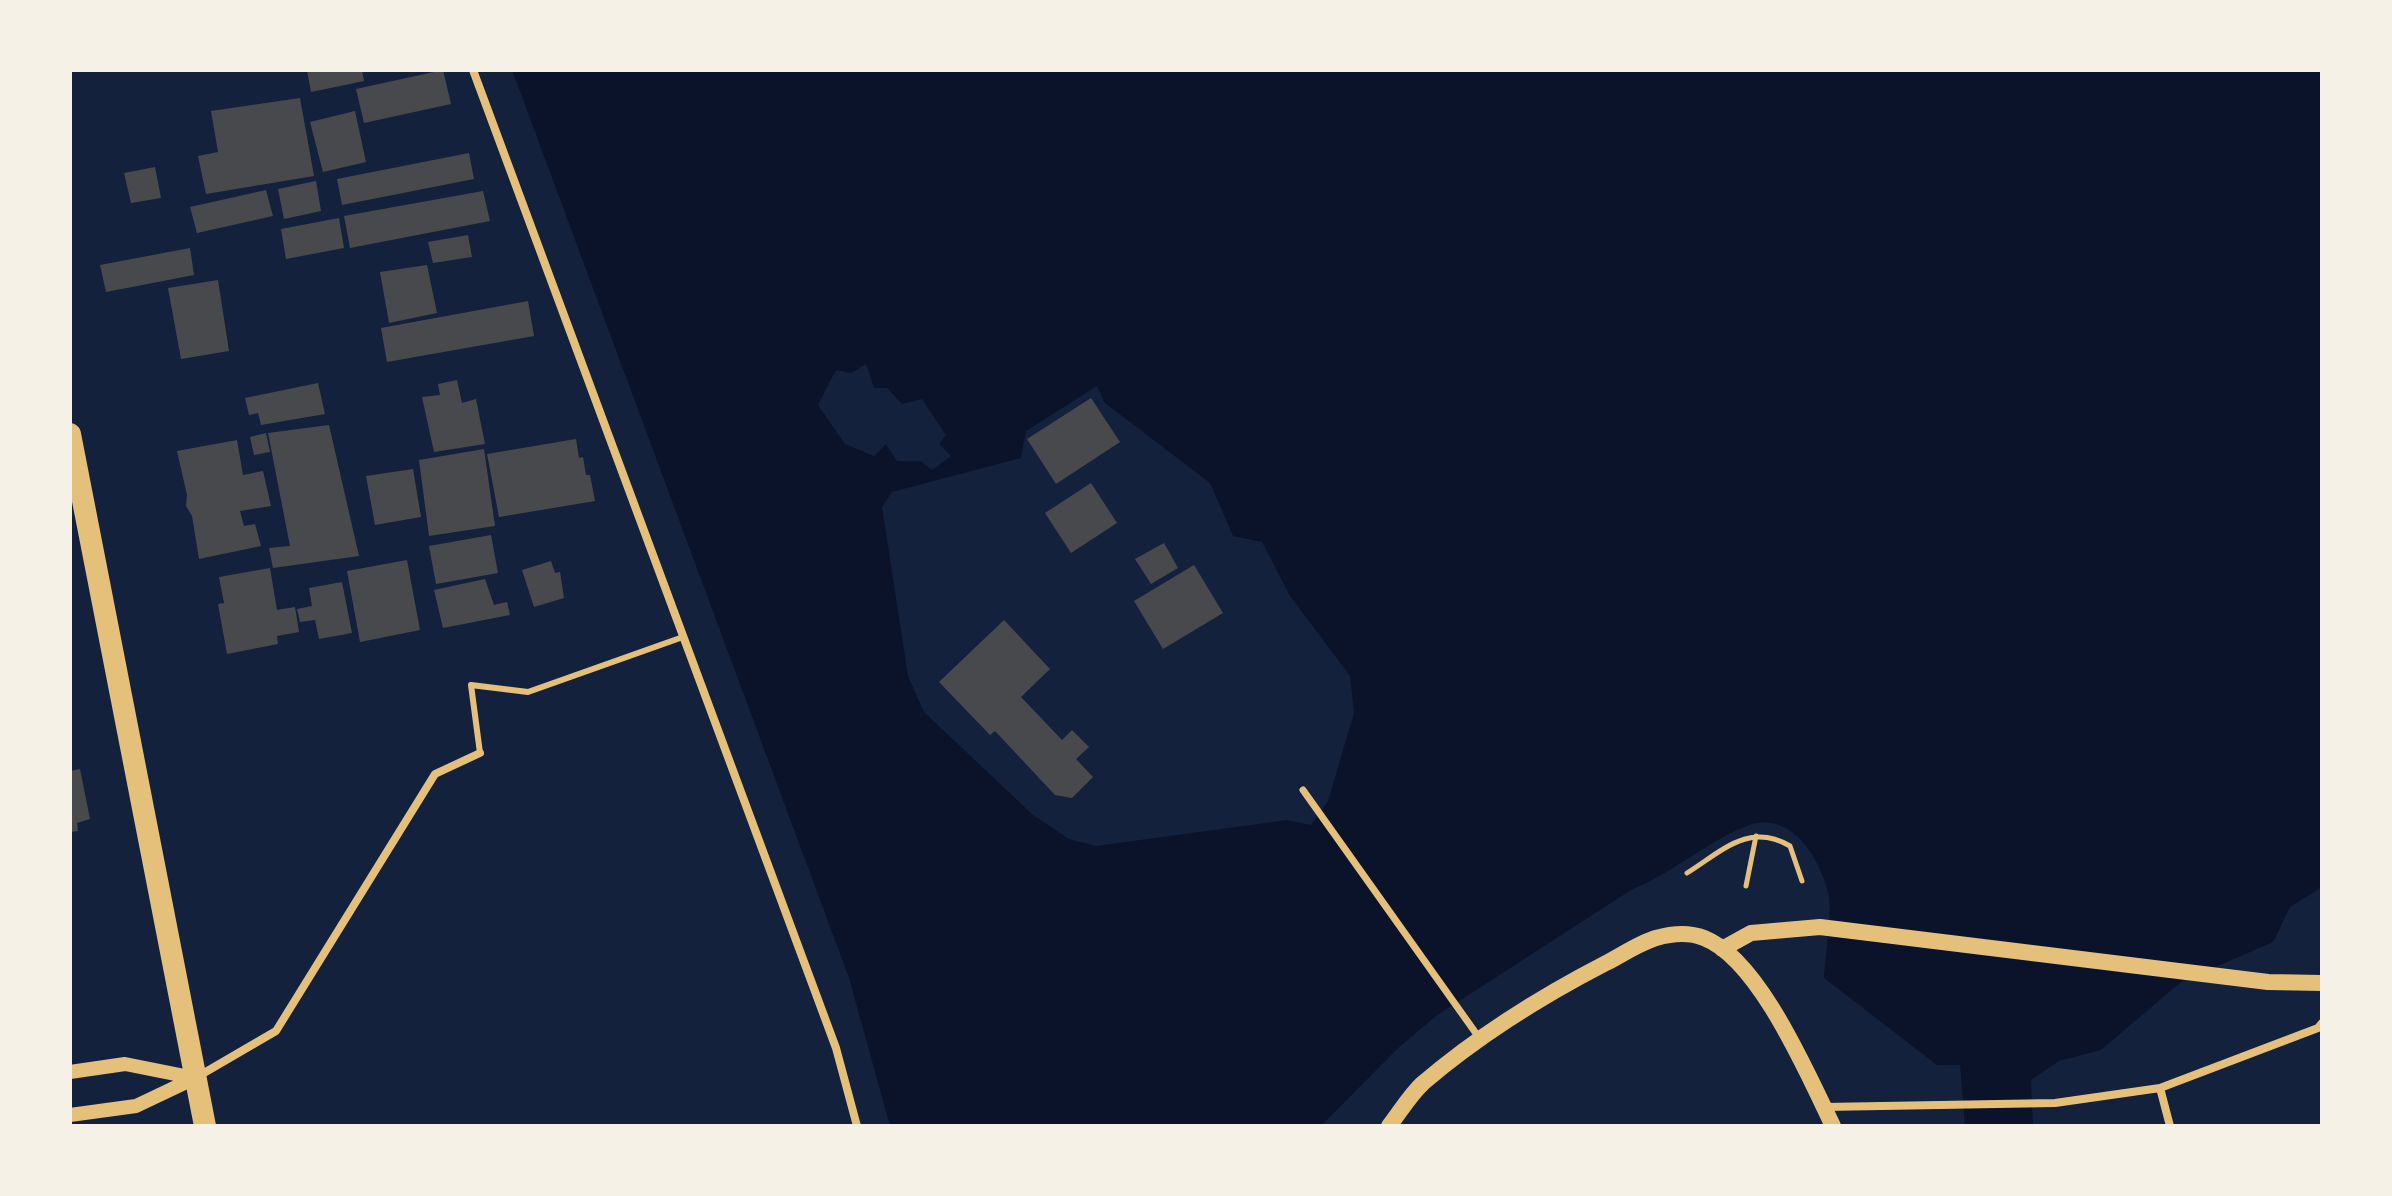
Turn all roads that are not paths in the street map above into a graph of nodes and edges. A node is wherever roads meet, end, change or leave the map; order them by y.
1 (473, 70) edge
2 (70, 434) edge
3 (683, 637) junction
4 (480, 753) joint
5 (1303, 790) dead end
6 (1722, 949) junction
7 (2322, 983) edge
8 (2322, 1023) edge
9 (1480, 1039) junction
10 (70, 1072) edge
11 (195, 1078) junction
12 (2160, 1088) junction
13 (1823, 1107) junction
14 (70, 1115) edge
15 (205, 1126) edge
16 (857, 1126) edge
17 (1389, 1126) edge
18 (1833, 1126) edge
19 (2170, 1126) edge

1 - 3 street
2 - 11 highway
3 - 4 lane
3 - 16 street
4 - 11 street
5 - 9 street
6 - 7 main road
6 - 9 main road
6 - 13 main road
8 - 12 street
9 - 17 main road
10 - 11 street
11 - 14 street
11 - 15 highway
12 - 13 street
12 - 19 street
13 - 18 main road

